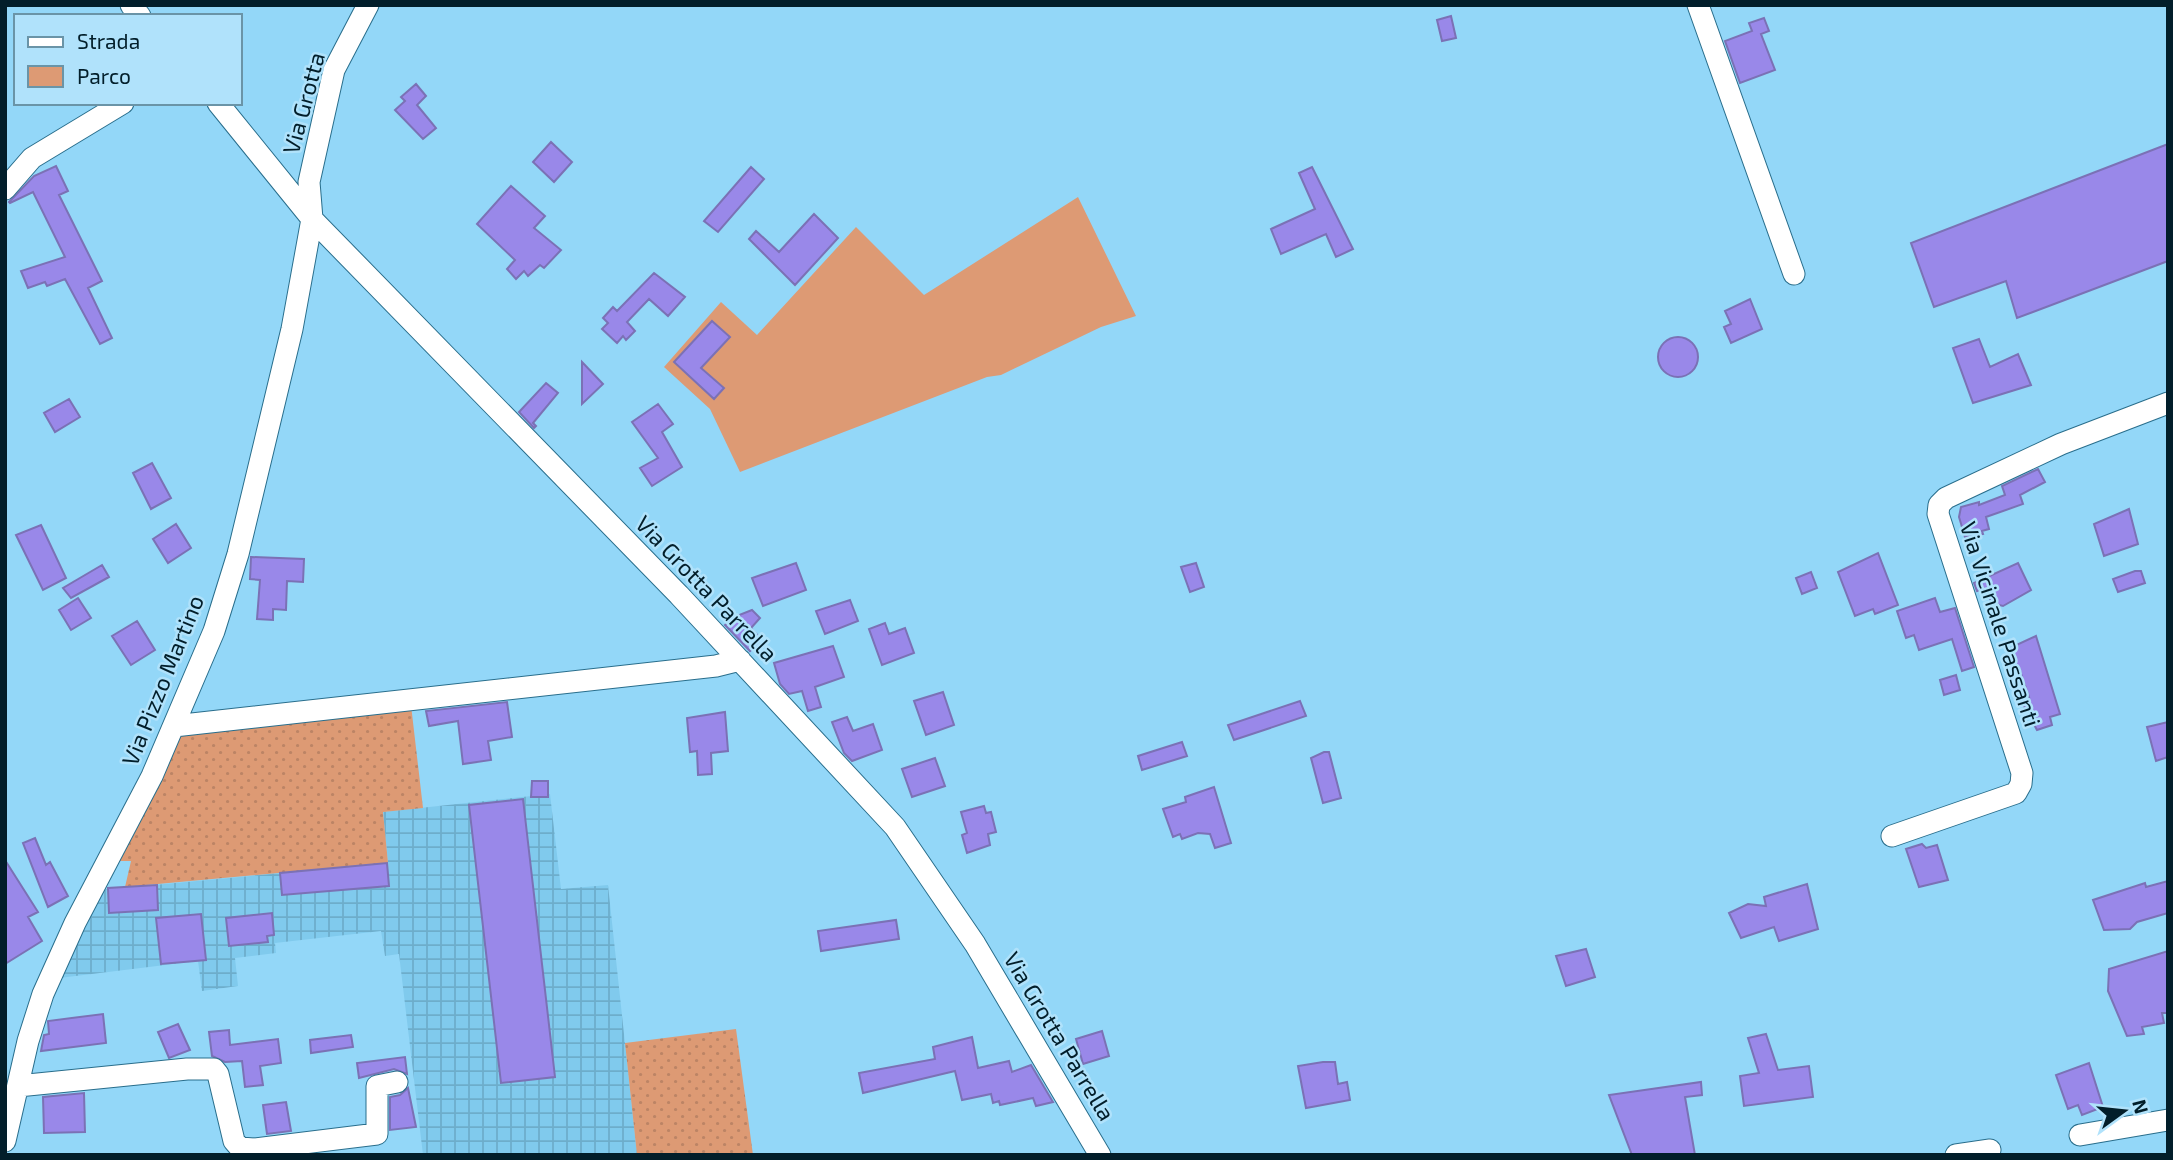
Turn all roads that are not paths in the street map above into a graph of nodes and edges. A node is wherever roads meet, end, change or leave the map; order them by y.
1 (368, 5) edge
2 (1698, 5) edge
3 (120, 105) edge
4 (220, 105) edge
5 (5, 189) edge
6 (312, 219) junction
7 (1794, 274) dead end
8 (2168, 403) edge
9 (740, 660) junction
10 (174, 726) junction
11 (1892, 836) dead end
12 (397, 1082) dead end
13 (18, 1086) junction
14 (2168, 1121) edge
15 (2080, 1135) dead end
16 (5, 1141) edge
17 (1990, 1150) dead end
18 (1100, 1155) edge
19 (1956, 1155) edge

1 - 6 street, Via Grotta
2 - 7 street
3 - 5 street
4 - 6 street, Via Grotta Parrella
6 - 9 street, Via Grotta Parrella
6 - 10 street, Via Pizzo Martino
8 - 11 street, Via Vicinale Passanti
9 - 10 street
9 - 18 street, Via Grotta Parrella
10 - 13 street, Via Pizzo Martino
12 - 13 street
13 - 16 street, Via Pizzo Martino
14 - 15 street
17 - 19 street

